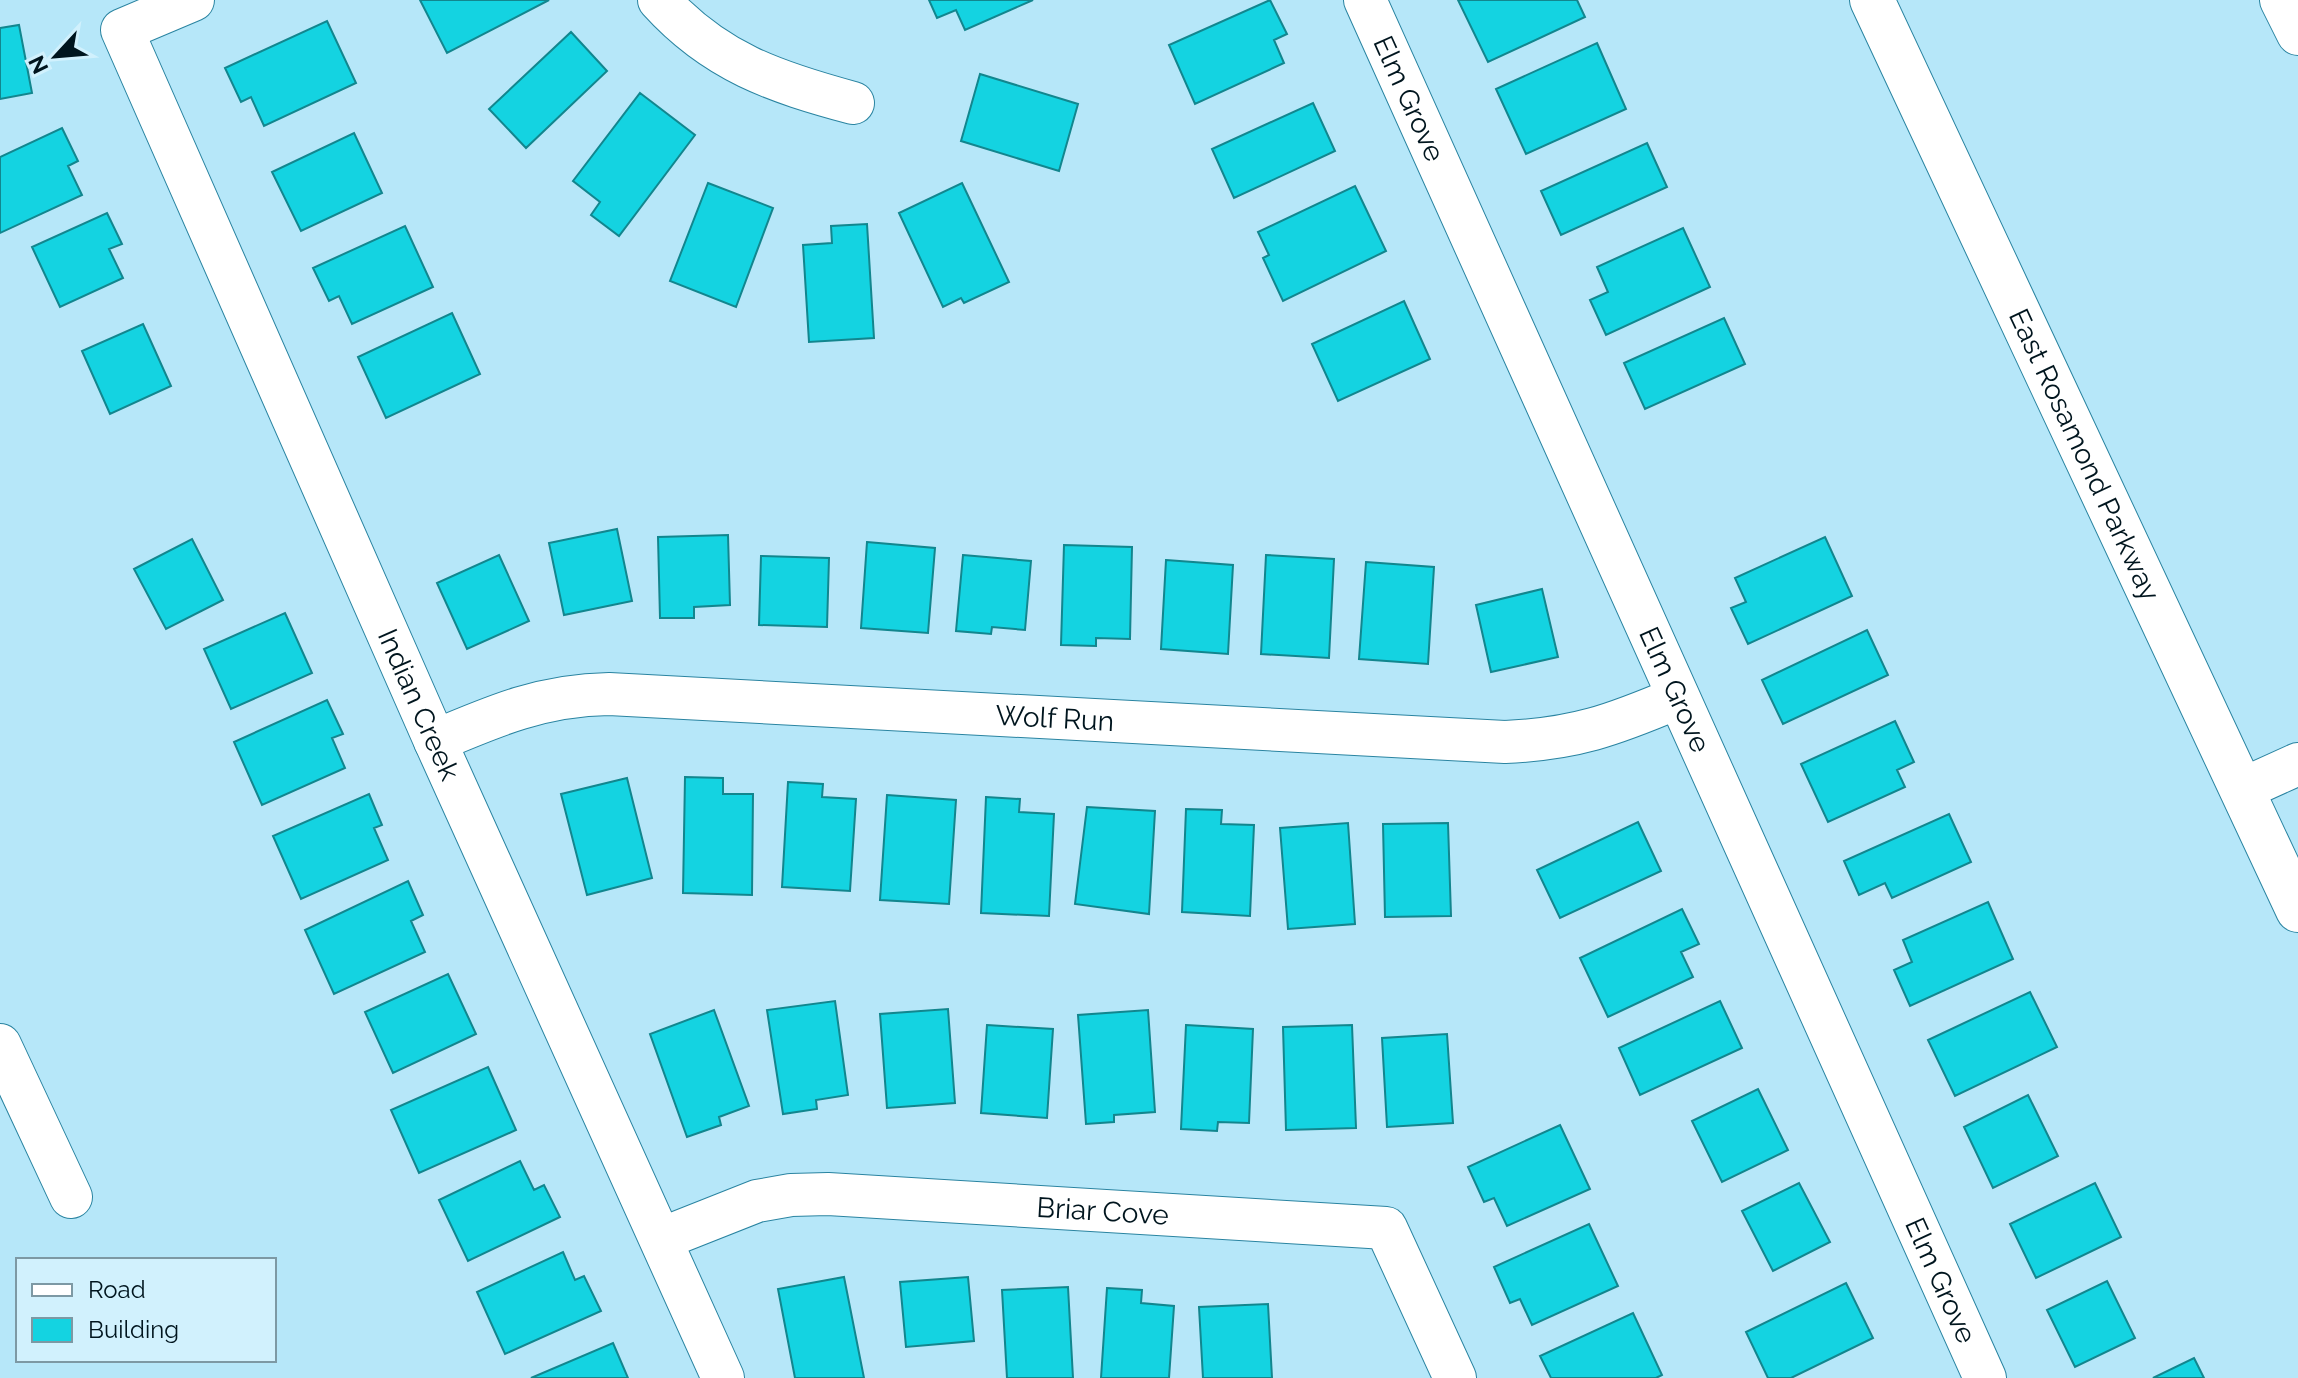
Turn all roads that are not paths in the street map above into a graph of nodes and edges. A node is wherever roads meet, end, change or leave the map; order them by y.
1 (193, 0) edge
2 (659, 0) edge
3 (1365, 0) edge
4 (1872, 0) edge
5 (2281, 0) edge
6 (2298, 34) edge
7 (853, 103) dead end
8 (1677, 698) junction
9 (435, 741) junction
10 (2298, 764) edge
11 (2243, 789) junction
12 (2294, 890) edge
13 (0, 1045) edge
14 (71, 1197) dead end
15 (661, 1239) junction
16 (723, 1378) edge
17 (1455, 1378) edge
18 (1985, 1378) edge

1 - 9 street, Indian Creek
2 - 7 street
3 - 8 street, Elm Grove
4 - 11 street, East Rosamond Parkway
5 - 6 street
8 - 9 street, Wolf Run
8 - 18 street, Elm Grove
9 - 15 street, Indian Creek
10 - 11 street
11 - 12 street, East Rosamond Parkway
13 - 14 street
15 - 16 street, Indian Creek
15 - 17 street, Briar Cove

